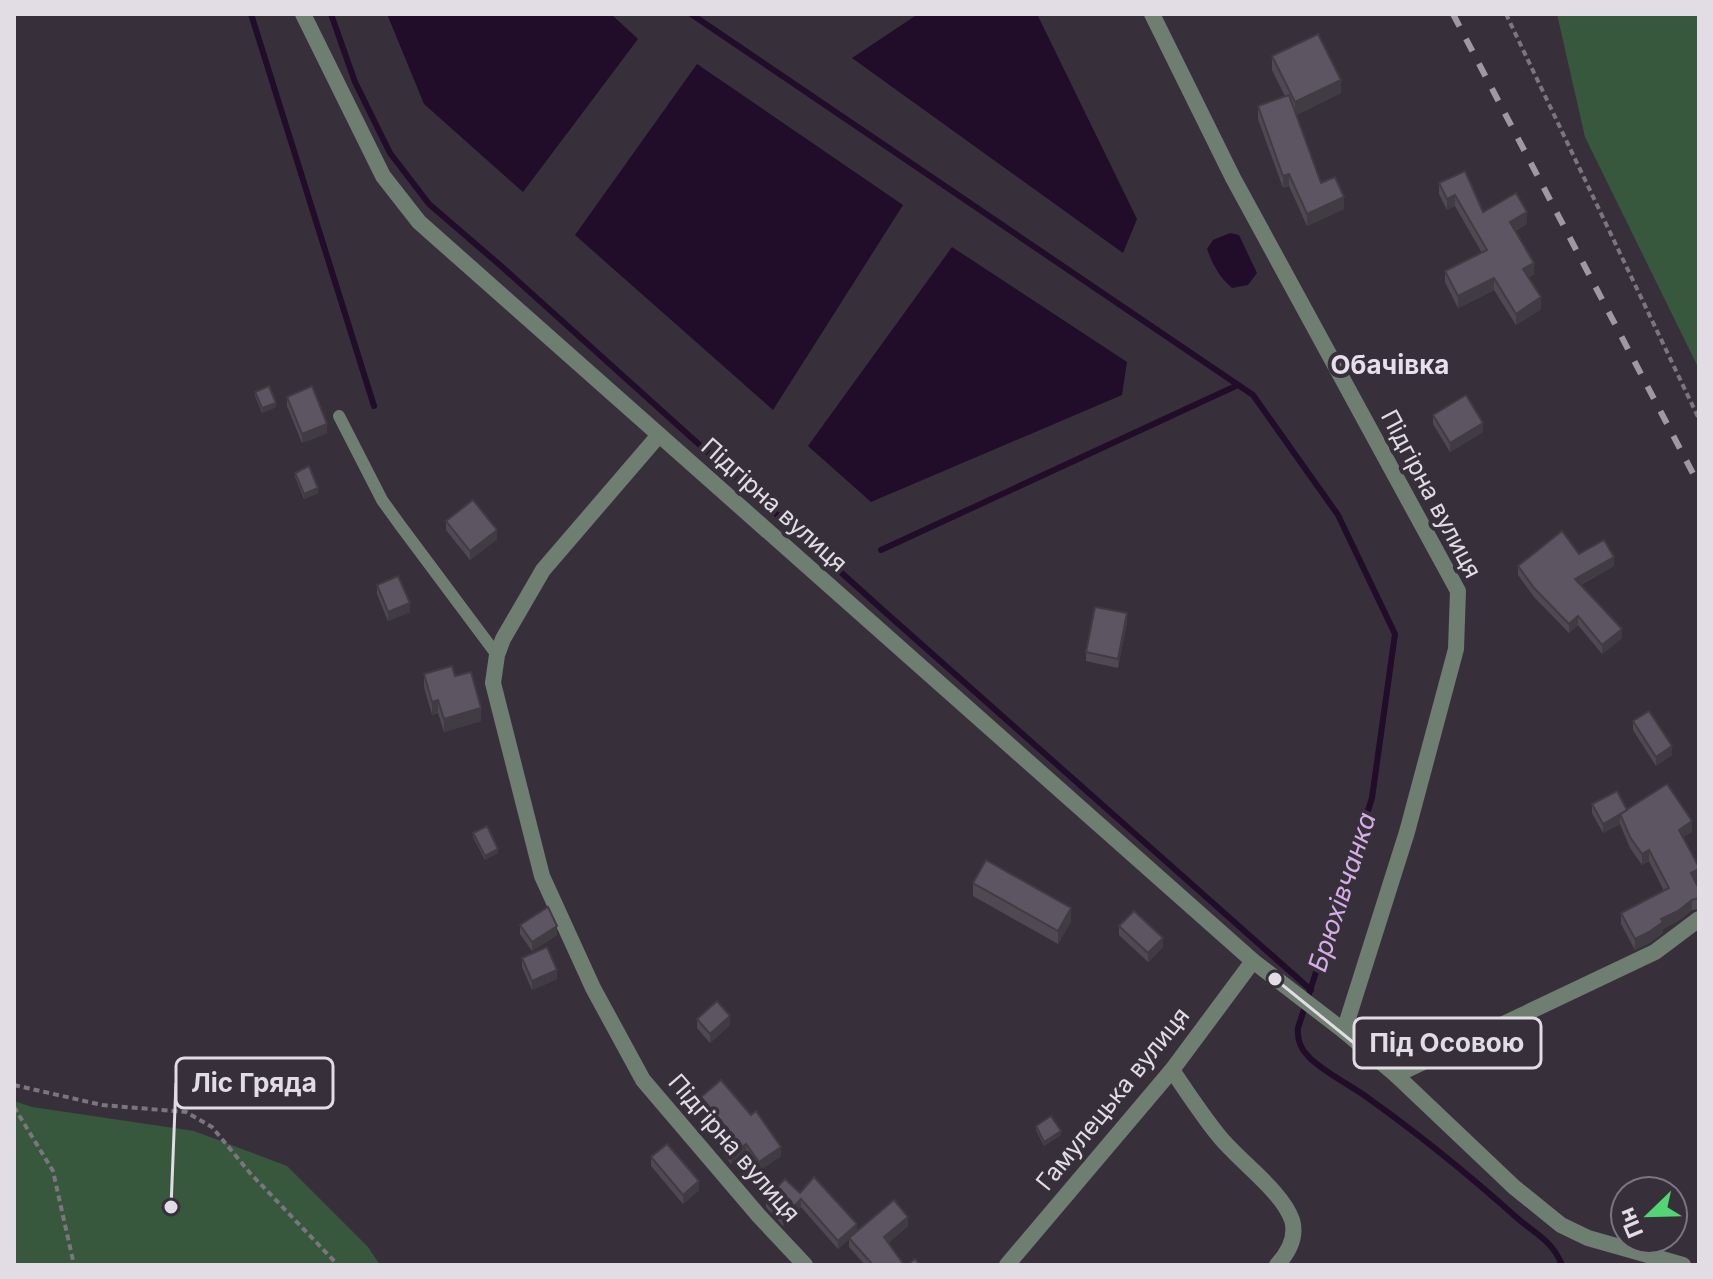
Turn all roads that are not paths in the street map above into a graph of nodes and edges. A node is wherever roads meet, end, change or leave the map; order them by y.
1 (303, 14) edge
2 (1152, 14) edge
3 (339, 416) dead end
4 (659, 435) junction
5 (497, 655) junction
6 (1699, 919) edge
7 (1253, 961) junction
8 (1344, 1031) junction
9 (1172, 1070) junction
10 (1396, 1075) junction
11 (805, 1265) edge
12 (1007, 1265) edge
13 (1277, 1265) edge
14 (1683, 1265) edge

1 - 4 street, Підгірна вулиця
2 - 8 street, Підгірна вулиця
3 - 5 lane
4 - 5 street, Підгірна вулиця
4 - 7 street, Підгірна вулиця
5 - 11 street, Підгірна вулиця
6 - 10 street
7 - 8 street, Підгірна вулиця
7 - 9 street, Гамулецька вулиця
8 - 10 street, Підгірна вулиця
9 - 12 street, Гамулецька вулиця
9 - 13 street
10 - 14 street, Підгірна вулиця

